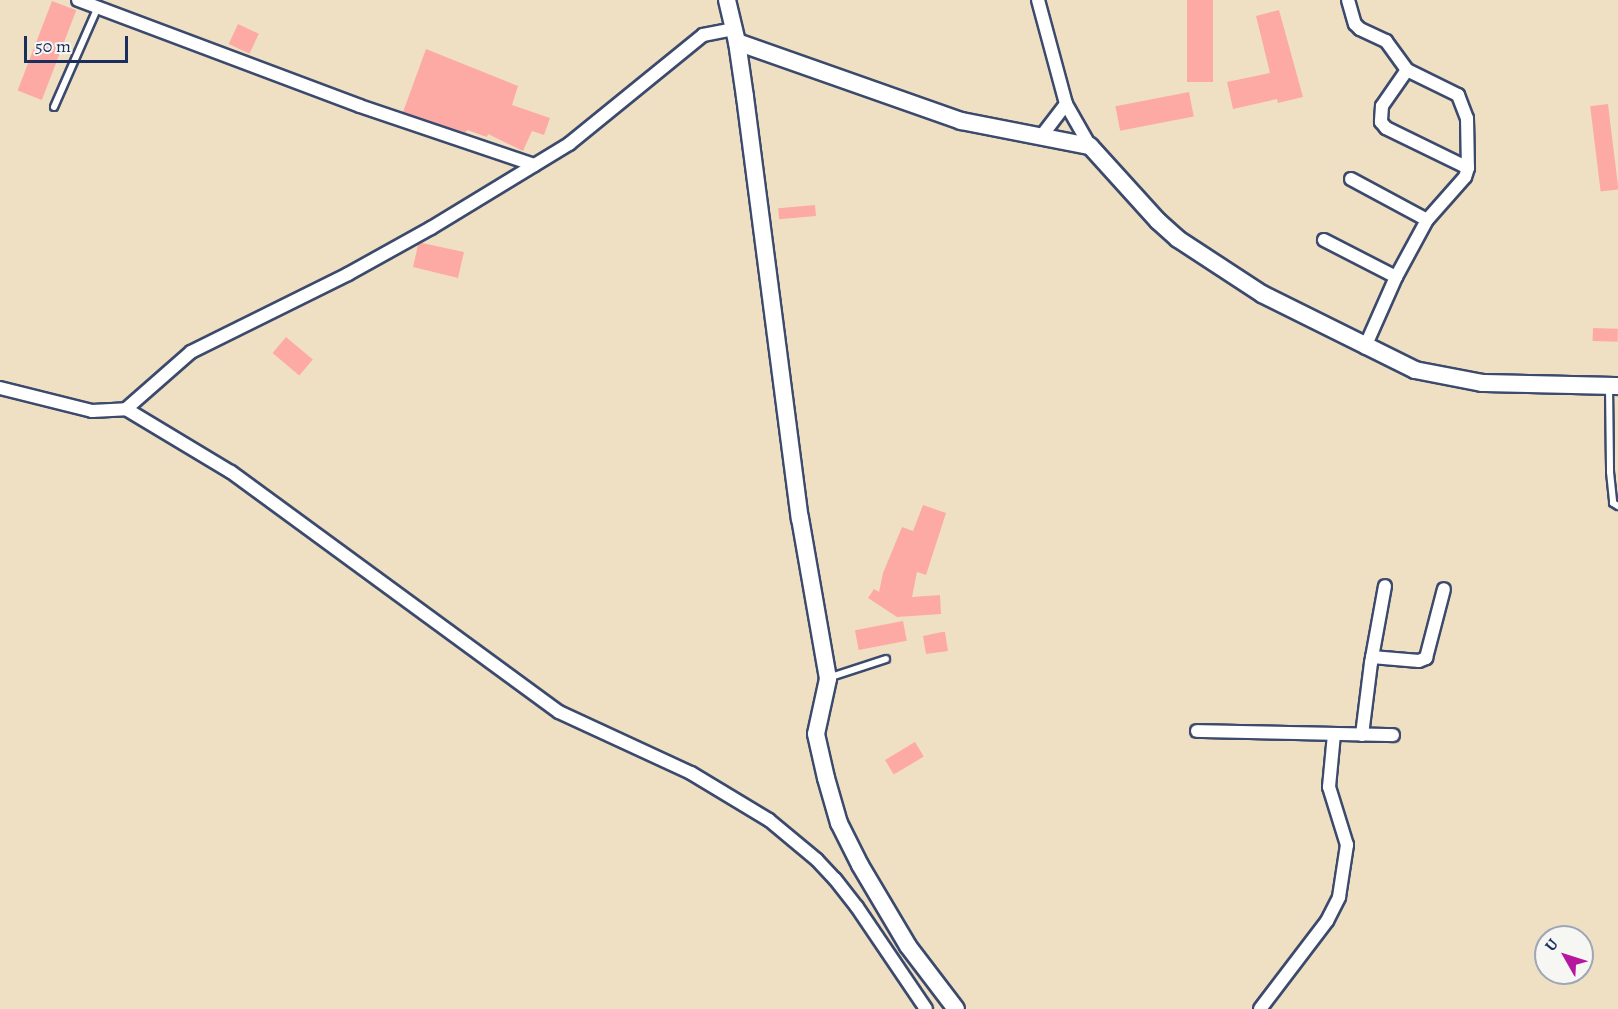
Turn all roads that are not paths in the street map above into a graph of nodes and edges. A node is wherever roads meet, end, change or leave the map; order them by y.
1 (78, 0) edge
2 (727, 0) edge
3 (1038, 0) edge
4 (1348, 0) edge
5 (98, 7) junction
6 (735, 35) junction
7 (1407, 70) junction
8 (1066, 104) junction
9 (54, 107) dead end
10 (1040, 138) junction
11 (1090, 146) junction
12 (534, 165) junction
13 (1468, 168) junction
14 (1351, 179) dead end
15 (1427, 220) junction
16 (1324, 240) dead end
17 (1396, 277) junction
18 (1365, 347) junction
19 (1613, 385) edge
20 (0, 388) edge
21 (126, 409) junction
22 (1618, 506) edge
23 (1385, 586) dead end
24 (1444, 589) dead end
25 (1372, 657) junction
26 (886, 659) dead end
27 (828, 679) junction
28 (1197, 730) dead end
29 (1334, 734) junction
30 (1362, 735) junction
31 (1393, 735) dead end
32 (926, 1009) edge
33 (956, 1009) edge
34 (1260, 1009) edge

1 - 5 street
2 - 6 street
3 - 8 street
4 - 7 street
5 - 9 lane
5 - 12 street
6 - 10 street
6 - 12 street
6 - 27 street
7 - 13 street
7 - 13 street
8 - 10 street
8 - 11 street
10 - 11 street
11 - 18 street
12 - 21 street
13 - 15 street
14 - 15 street
15 - 17 street
16 - 17 street
17 - 18 street
18 - 19 street
19 - 22 lane
20 - 21 street
21 - 32 street
23 - 25 street
24 - 25 street
25 - 30 street
26 - 27 lane
27 - 33 street
28 - 29 street
29 - 30 street
29 - 34 street
30 - 31 street

